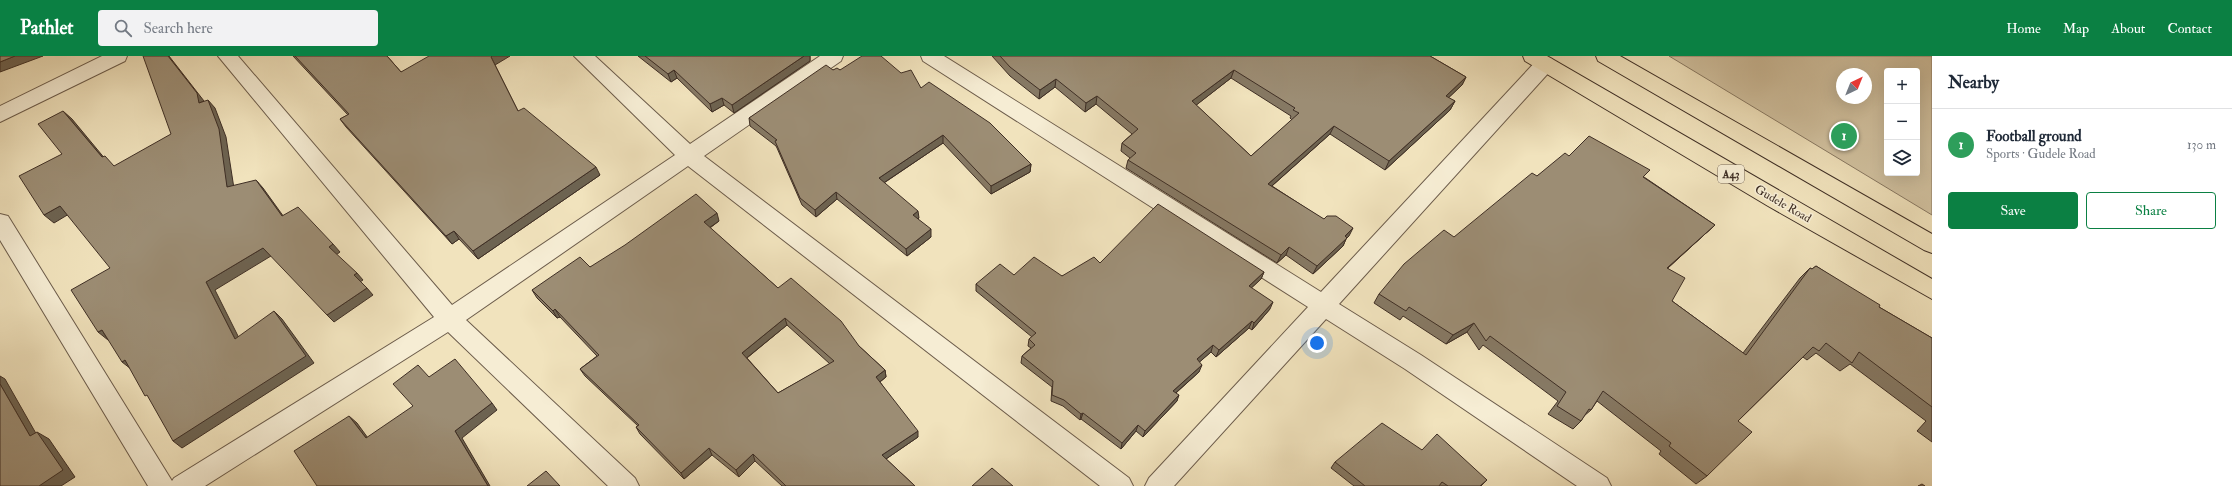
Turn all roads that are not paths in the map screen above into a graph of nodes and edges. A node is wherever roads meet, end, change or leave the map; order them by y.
1 (118, 56) edge
2 (227, 56) edge
3 (583, 56) edge
4 (834, 56) edge
5 (930, 56) edge
6 (1605, 56) edge
7 (1539, 60) edge
8 (0, 115) edge
9 (687, 154) junction
10 (0, 222) edge
11 (1932, 244) edge
12 (1932, 290) edge
13 (1323, 306) junction
14 (450, 319) junction
15 (162, 486) edge
16 (183, 486) edge
17 (626, 486) edge
18 (1120, 486) edge
19 (1158, 486) edge
20 (1598, 486) edge

1 - 8 street
2 - 14 street
3 - 9 street
4 - 9 street
5 - 13 street
6 - 11 highway
7 - 12 highway, Gudele Road / A43
7 - 13 street
9 - 14 street
9 - 18 street
10 - 15 street
13 - 19 street
13 - 20 street
14 - 16 street
14 - 17 street

